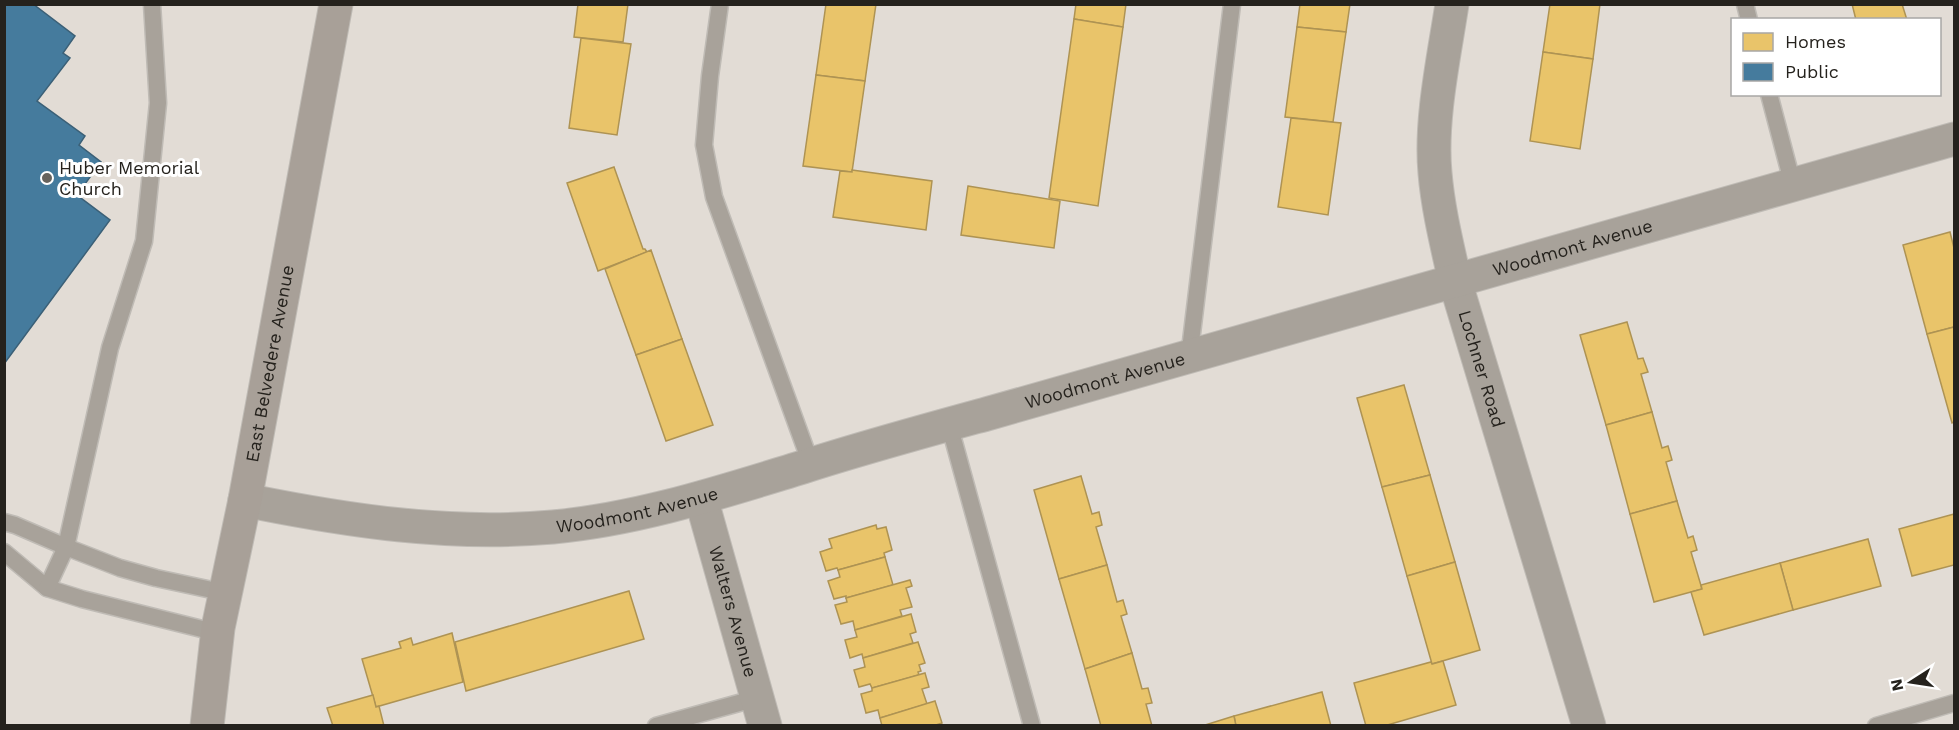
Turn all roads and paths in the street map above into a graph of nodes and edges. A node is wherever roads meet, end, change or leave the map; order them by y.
1 (152, 4) edge
2 (336, 4) edge
3 (720, 4) edge
4 (1232, 4) edge
5 (1452, 4) edge
6 (1770, 96) edge
7 (1954, 139) edge
8 (1793, 185) junction
9 (1455, 281) junction
10 (1189, 358) junction
11 (949, 424) junction
12 (811, 464) junction
13 (701, 498) junction
14 (245, 500) junction
15 (4, 522) edge
16 (66, 547) junction
17 (4, 552) edge
18 (47, 588) junction
19 (226, 593) junction
20 (218, 633) junction
21 (1954, 703) edge
22 (761, 712) edge
23 (207, 726) edge
24 (656, 726) edge
25 (1032, 726) edge
26 (1589, 726) edge
27 (1875, 726) edge

1 - 16 lane
2 - 14 main road, East Belvedere Avenue
3 - 12 lane
4 - 10 lane
5 - 9 street, Lochner Road
6 - 8 lane
7 - 8 street, Woodmont Avenue
8 - 9 street, Woodmont Avenue
9 - 10 street, Woodmont Avenue
9 - 26 street, Lochner Road
10 - 11 street, Woodmont Avenue
11 - 12 street, Woodmont Avenue
11 - 25 lane
12 - 13 street, Woodmont Avenue
13 - 14 street, Woodmont Avenue
13 - 22 street, Walters Avenue
14 - 19 main road, East Belvedere Avenue
15 - 16 lane
16 - 18 lane
16 - 19 lane
17 - 18 lane
18 - 20 lane
19 - 20 main road, East Belvedere Avenue
20 - 23 main road, East Belvedere Avenue
21 - 27 lane
22 - 24 lane

